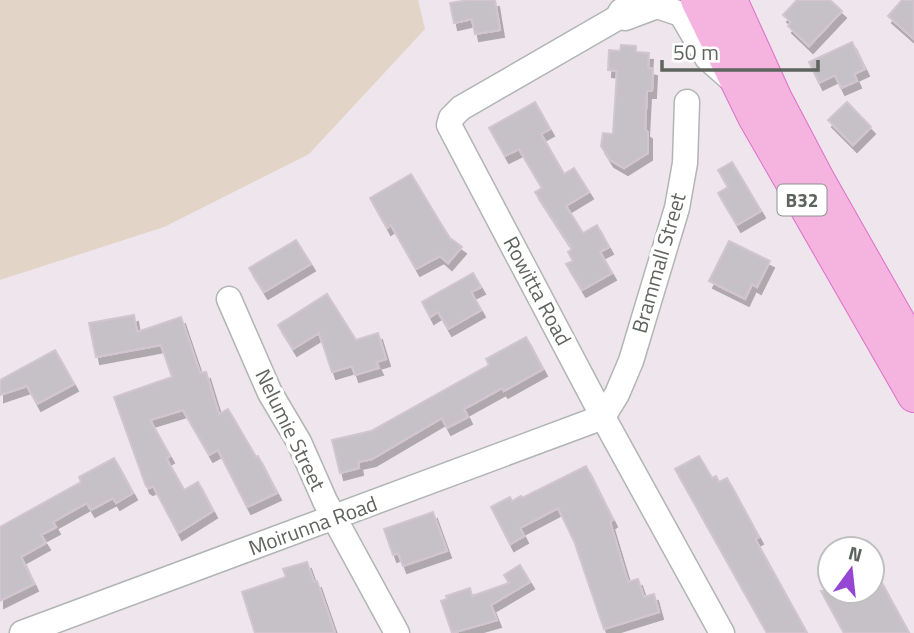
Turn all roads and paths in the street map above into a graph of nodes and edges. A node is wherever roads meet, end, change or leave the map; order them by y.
1 (638, 0) edge
2 (697, 0) edge
3 (732, 0) edge
4 (617, 18) junction
5 (738, 86) junction
6 (687, 102) dead end
7 (229, 299) dead end
8 (914, 348) edge
9 (914, 396) edge
10 (603, 417) junction
11 (335, 518) junction
12 (22, 633) edge
13 (397, 633) edge
14 (722, 633) edge

1 - 4 street, Rowitta Road
2 - 5 main road, B32
3 - 8 main road, B32
4 - 5 street, Rowitta Road
4 - 10 street, Rowitta Road
5 - 9 main road, B32
6 - 10 street, Brammall Street
7 - 11 street, Nelumie Street
10 - 11 street, Moirunna Road
10 - 14 street, Rowitta Road
11 - 12 street, Moirunna Road
11 - 13 street, Nelumie Street

